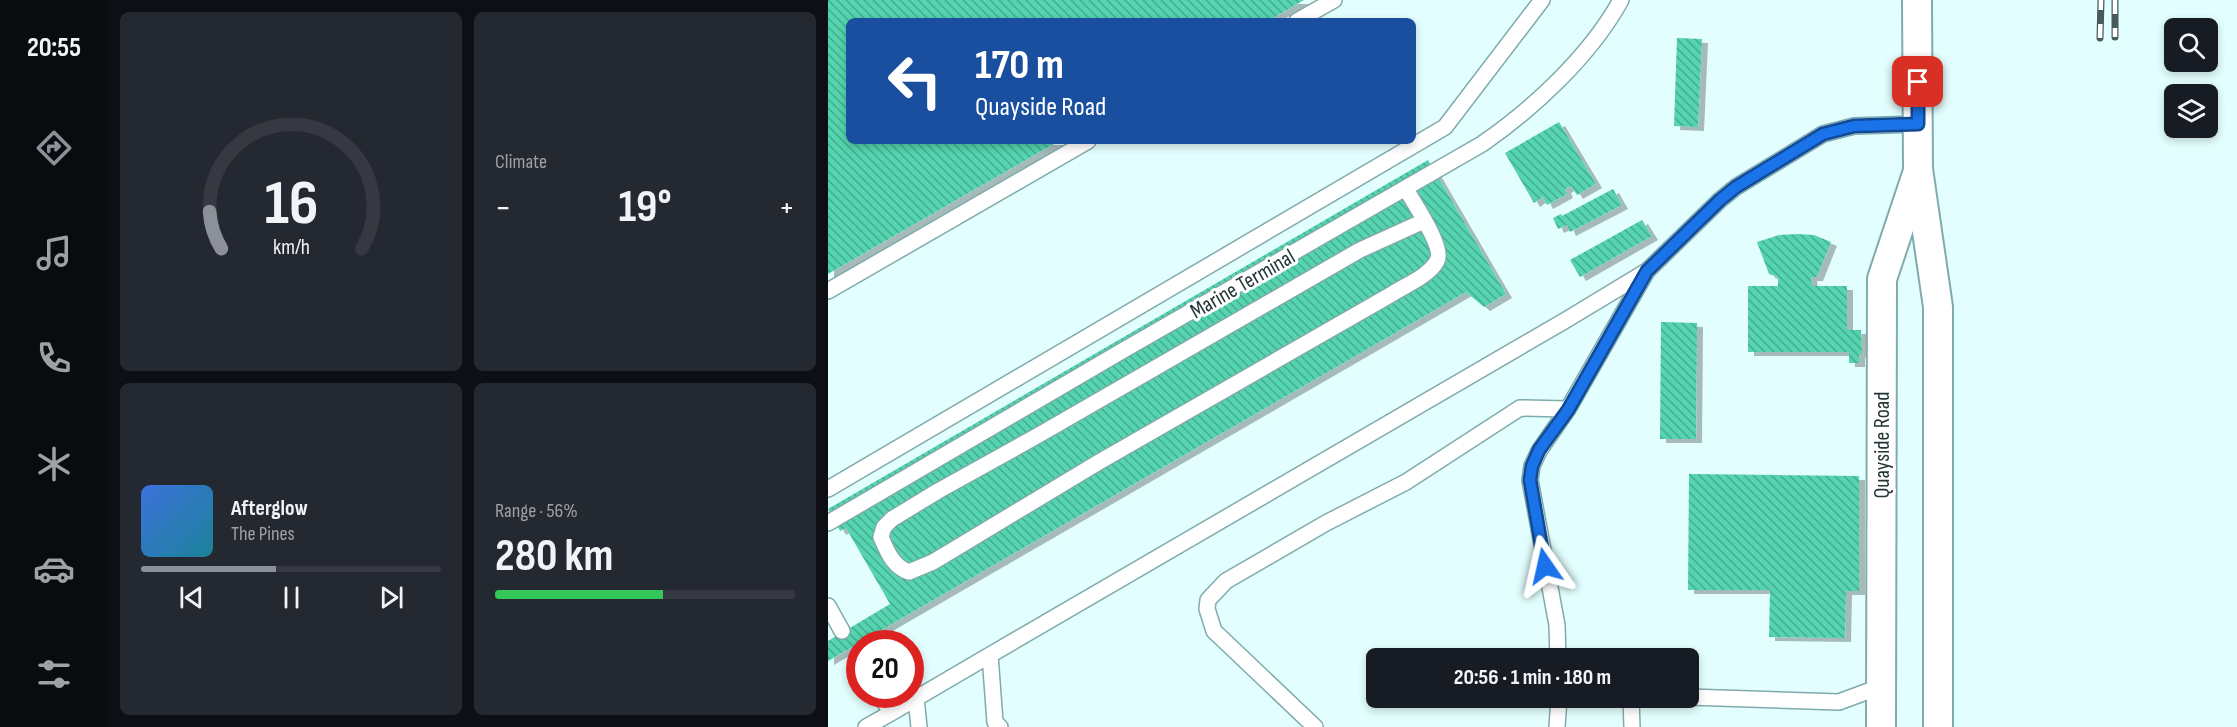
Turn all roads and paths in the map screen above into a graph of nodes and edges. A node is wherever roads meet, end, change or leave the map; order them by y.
1 (1334, 0) edge
2 (1542, 0) edge
3 (1622, 0) edge
4 (1917, 13) edge
5 (1302, 18) edge
6 (1918, 124) junction
7 (1083, 144) edge
8 (1918, 169) junction
9 (1406, 189) junction
10 (1424, 221) junction
11 (1647, 271) junction
12 (828, 291) edge
13 (1568, 410) junction
14 (828, 489) edge
15 (831, 522) edge
16 (828, 606) edge
17 (842, 631) dead end
18 (1558, 648) edge
19 (990, 655) junction
20 (1882, 686) junction
21 (924, 693) edge
22 (1699, 697) edge
23 (888, 708) edge
24 (899, 708) edge
25 (917, 708) edge
26 (1558, 708) edge
27 (1631, 708) edge
28 (891, 713) junction
29 (866, 727) edge
30 (919, 727) edge
31 (1000, 727) edge
32 (1315, 727) edge
33 (1557, 727) edge
34 (1632, 727) edge
35 (1881, 727) edge
36 (1938, 727) edge

1 - 5 lane
2 - 14 lane
3 - 9 lane, Marine Terminal
4 - 6 street, Quayside Road
6 - 8 street, Quayside Road
6 - 11 lane
7 - 12 lane
8 - 20 street, Quayside Road
8 - 36 street, Quayside Road
9 - 10 lane
9 - 15 lane, Marine Terminal
10 - 10 lane
11 - 13 lane
11 - 19 lane
13 - 18 lane
13 - 32 lane
16 - 17 lane
19 - 21 lane
19 - 31 lane
20 - 22 lane
20 - 35 street, Quayside Road
23 - 28 lane
24 - 28 lane
25 - 30 lane
26 - 33 lane
27 - 34 lane
28 - 29 lane

